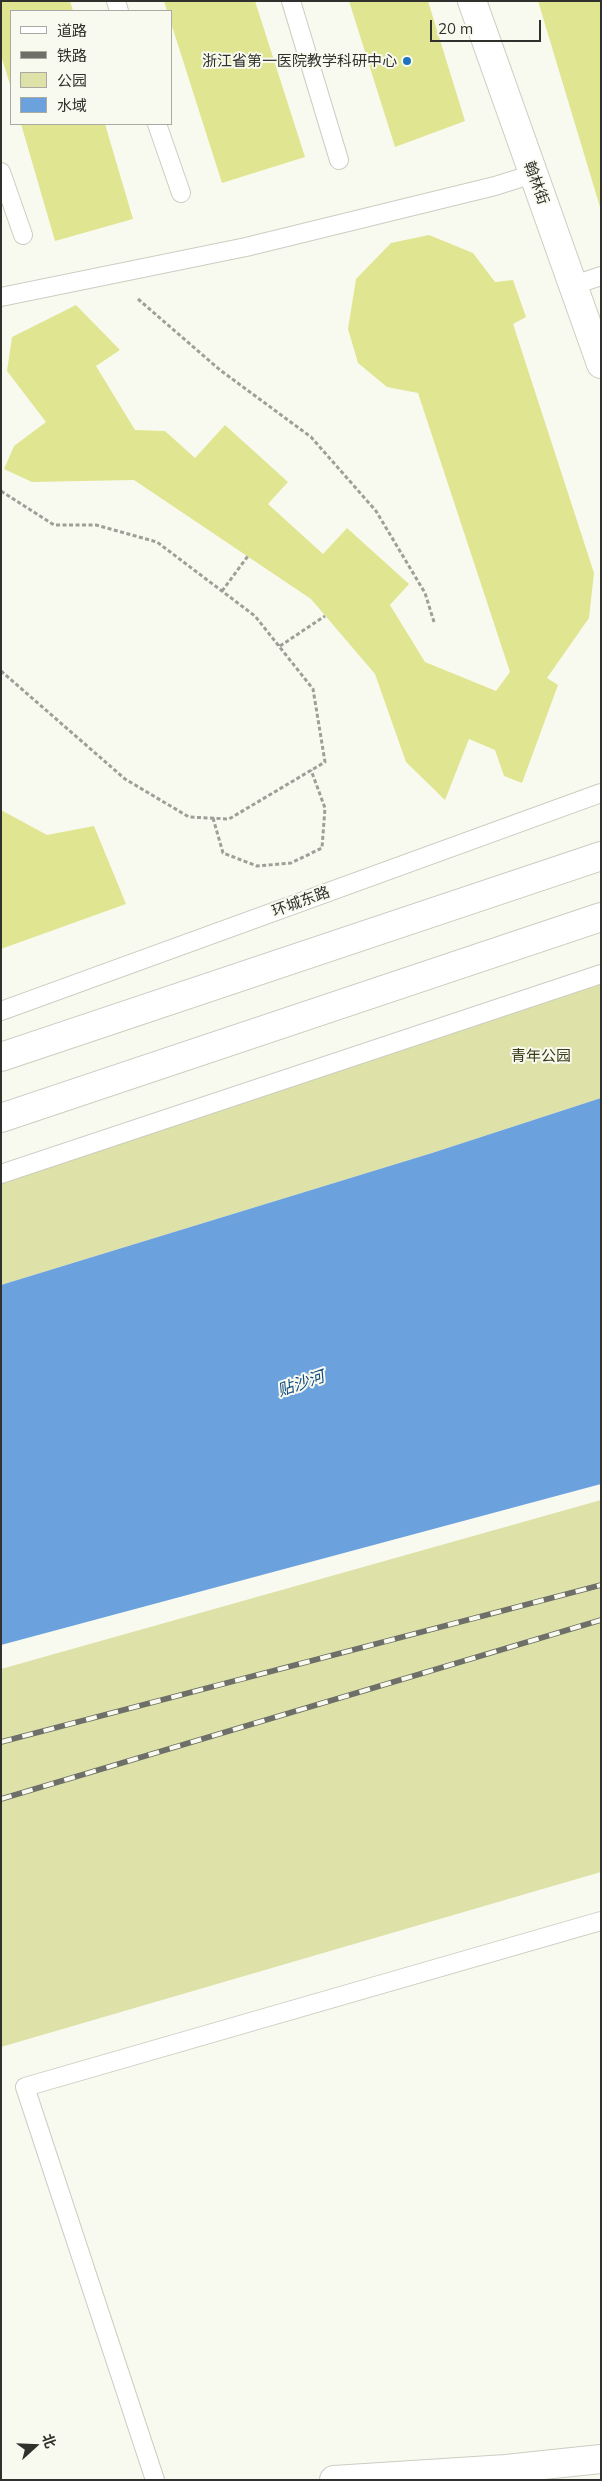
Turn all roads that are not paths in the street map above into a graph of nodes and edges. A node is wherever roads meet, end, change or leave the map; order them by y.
1 (291, 1) edge
2 (472, 1) edge
3 (157, 125) edge
4 (339, 160) dead end
5 (1, 172) edge
6 (533, 174) junction
7 (181, 193) dead end
8 (23, 235) dead end
9 (601, 276) edge
10 (574, 285) junction
11 (1, 297) edge
12 (601, 364) edge
13 (601, 793) edge
14 (601, 856) edge
15 (601, 917) edge
16 (601, 974) edge
17 (1, 1011) edge
18 (1, 1057) edge
19 (1, 1118) edge
20 (1, 1174) edge
21 (601, 1921) edge
22 (601, 2459) edge
23 (508, 2475) edge
24 (155, 2480) edge
25 (334, 2480) edge

1 - 4 lane
2 - 6 main road, 翰林街
3 - 7 lane
5 - 8 lane
6 - 10 main road, 翰林街
6 - 11 lane
9 - 10 lane
10 - 12 main road, 翰林街
13 - 17 lane, 环城东路
14 - 18 main road
15 - 19 main road
16 - 20 lane
21 - 24 lane
22 - 23 main road
23 - 25 main road

